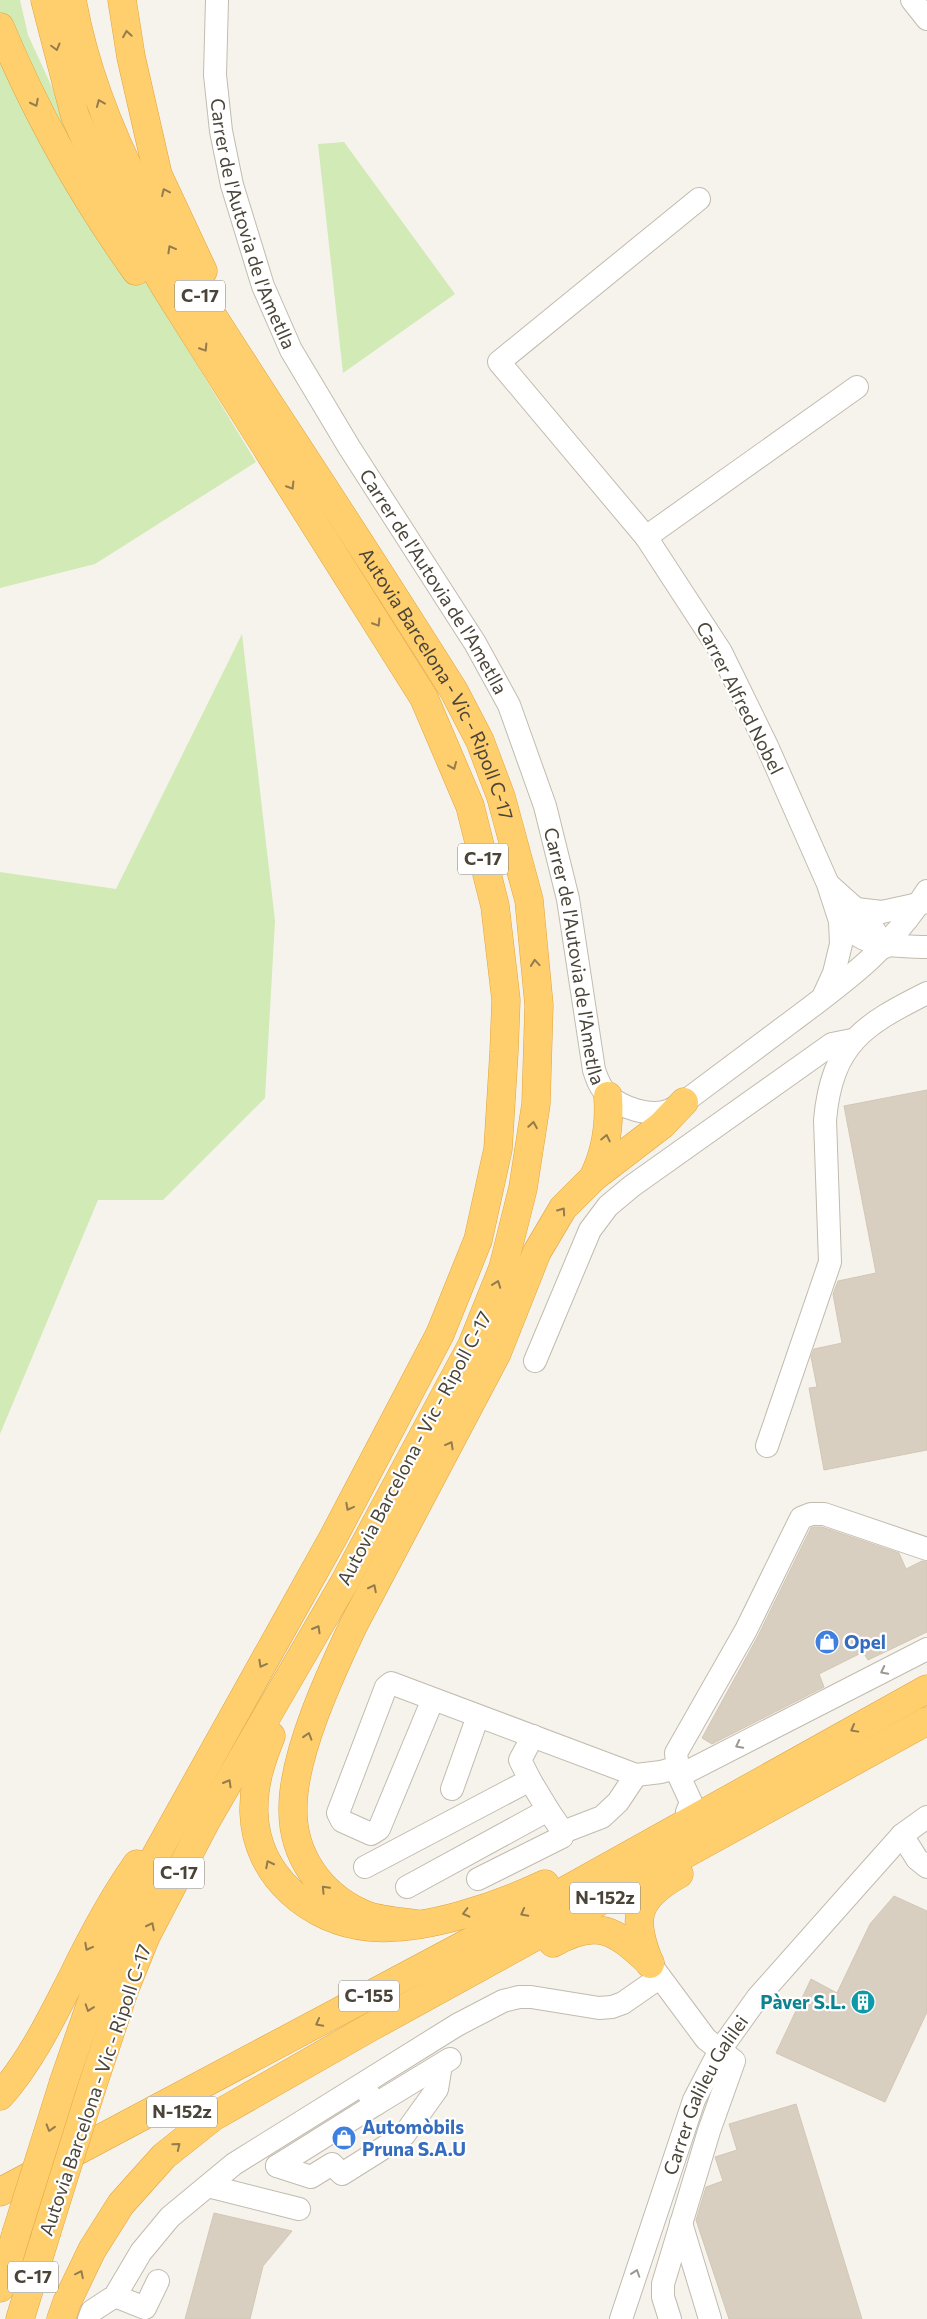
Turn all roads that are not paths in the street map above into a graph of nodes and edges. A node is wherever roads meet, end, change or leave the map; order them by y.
1 (45, 0) edge
2 (72, 0) edge
3 (122, 0) edge
4 (216, 0) edge
5 (912, 0) edge
6 (927, 19) edge
7 (0, 27) edge
8 (699, 199) dead end
9 (178, 307) junction
10 (858, 387) dead end
11 (646, 537) junction
12 (377, 569) junction
13 (925, 899) edge
14 (848, 915) junction
15 (885, 947) junction
16 (927, 947) edge
17 (927, 993) edge
18 (822, 998) junction
19 (852, 1040) junction
20 (608, 1096) junction
21 (684, 1102) junction
22 (593, 1178) junction
23 (535, 1361) dead end
24 (767, 1446) dead end
25 (927, 1548) edge
26 (927, 1649) edge
27 (293, 1671) junction
28 (927, 1689) edge
29 (433, 1699) junction
30 (478, 1716) junction
31 (927, 1721) edge
32 (533, 1736) junction
33 (841, 1768) junction
34 (678, 1771) junction
35 (200, 1774) junction
36 (636, 1775) junction
37 (530, 1780) junction
38 (452, 1789) dead end
39 (734, 1795) junction
40 (548, 1810) junction
41 (686, 1812) junction
42 (927, 1817) edge
43 (563, 1832) junction
44 (902, 1835) junction
45 (365, 1867) dead end
46 (927, 1867) edge
47 (478, 1879) dead end
48 (408, 1887) dead end
49 (639, 1916) junction
50 (417, 1924) junction
51 (600, 1929) junction
52 (655, 1971) junction
53 (380, 2021) junction
54 (720, 2050) junction
55 (362, 2084) junction
56 (0, 2096) edge
57 (376, 2104) junction
58 (208, 2186) junction
59 (0, 2192) edge
60 (0, 2207) edge
61 (299, 2210) dead end
62 (681, 2223) junction
63 (158, 2281) dead end
64 (0, 2288) edge
65 (115, 2296) junction
66 (20, 2319) edge
67 (61, 2319) edge
68 (89, 2319) edge
69 (621, 2319) edge
70 (670, 2319) edge
71 (710, 2319) edge

1 -> 9 highway, Autovia Barcelona - Vic - Ripoll C-17 / C-17
12 -> 2 highway, Autovia Barcelona - Vic - Ripoll C-17 / C-17
12 -> 3 highway
4 - 20 street, Carrer de l'Autovia de l'Ametlla
5 - 6 street
7 -> 9 highway
8 - 11 street, Carrer Alfred Nobel
9 -> 35 highway, Autovia Barcelona - Vic - Ripoll C-17 / C-17
10 - 11 street
11 - 14 street, Carrer Alfred Nobel
27 -> 12 highway, Autovia Barcelona - Vic - Ripoll C-17 / C-17
13 - 14 street
13 - 15 street, Carrer de l'Autovia de l'Ametlla
14 - 15 street, Carrer Alfred Nobel
14 - 18 street
15 - 16 street
15 - 18 street, Carrer de l'Autovia de l'Ametlla
17 - 19 street
18 - 21 street, Carrer de l'Autovia de l'Ametlla
19 - 23 street
19 - 24 street
20 - 21 street, Carrer de l'Autovia de l'Ametlla
22 -> 20 highway
21 - 22 highway
50 -> 22 highway
25 - 34 street
26 -> 34 street
50 -> 27 highway
66 -> 27 highway, Autovia Barcelona - Vic - Ripoll C-17 / C-17, bridge
28 -> 39 highway
29 - 29 street
29 - 30 street
30 - 32 street
30 - 38 street
31 - 33 highway, N-152z
32 - 36 street
32 - 37 street
33 - 49 highway
33 - 53 highway, N-152z
34 - 36 street
34 - 41 street
35 -> 56 highway
35 -> 64 highway, Autovia Barcelona - Vic - Ripoll C-17 / C-17, bridge
36 - 43 street
37 - 40 street
37 - 45 street
39 - 41 highway
39 -> 59 highway, C-155
40 - 43 street
40 - 48 street
41 -> 50 highway
42 - 44 street, Carrer Galileu Galilei
43 - 47 street
44 - 46 street
44 - 54 street, Carrer Galileu Galilei
49 - 51 highway
49 - 52 highway
51 - 52 highway
51 - 53 highway
52 - 54 street
52 - 55 street
53 - 60 highway, N-152z
67 -> 53 highway
54 - 62 street
69 -> 54 street, Carrer Galileu Galilei
55 - 57 street
55 - 58 street
57 - 57 street
58 - 61 street
58 - 65 street
62 - 70 street
62 - 71 street
63 - 65 street
65 - 68 street

